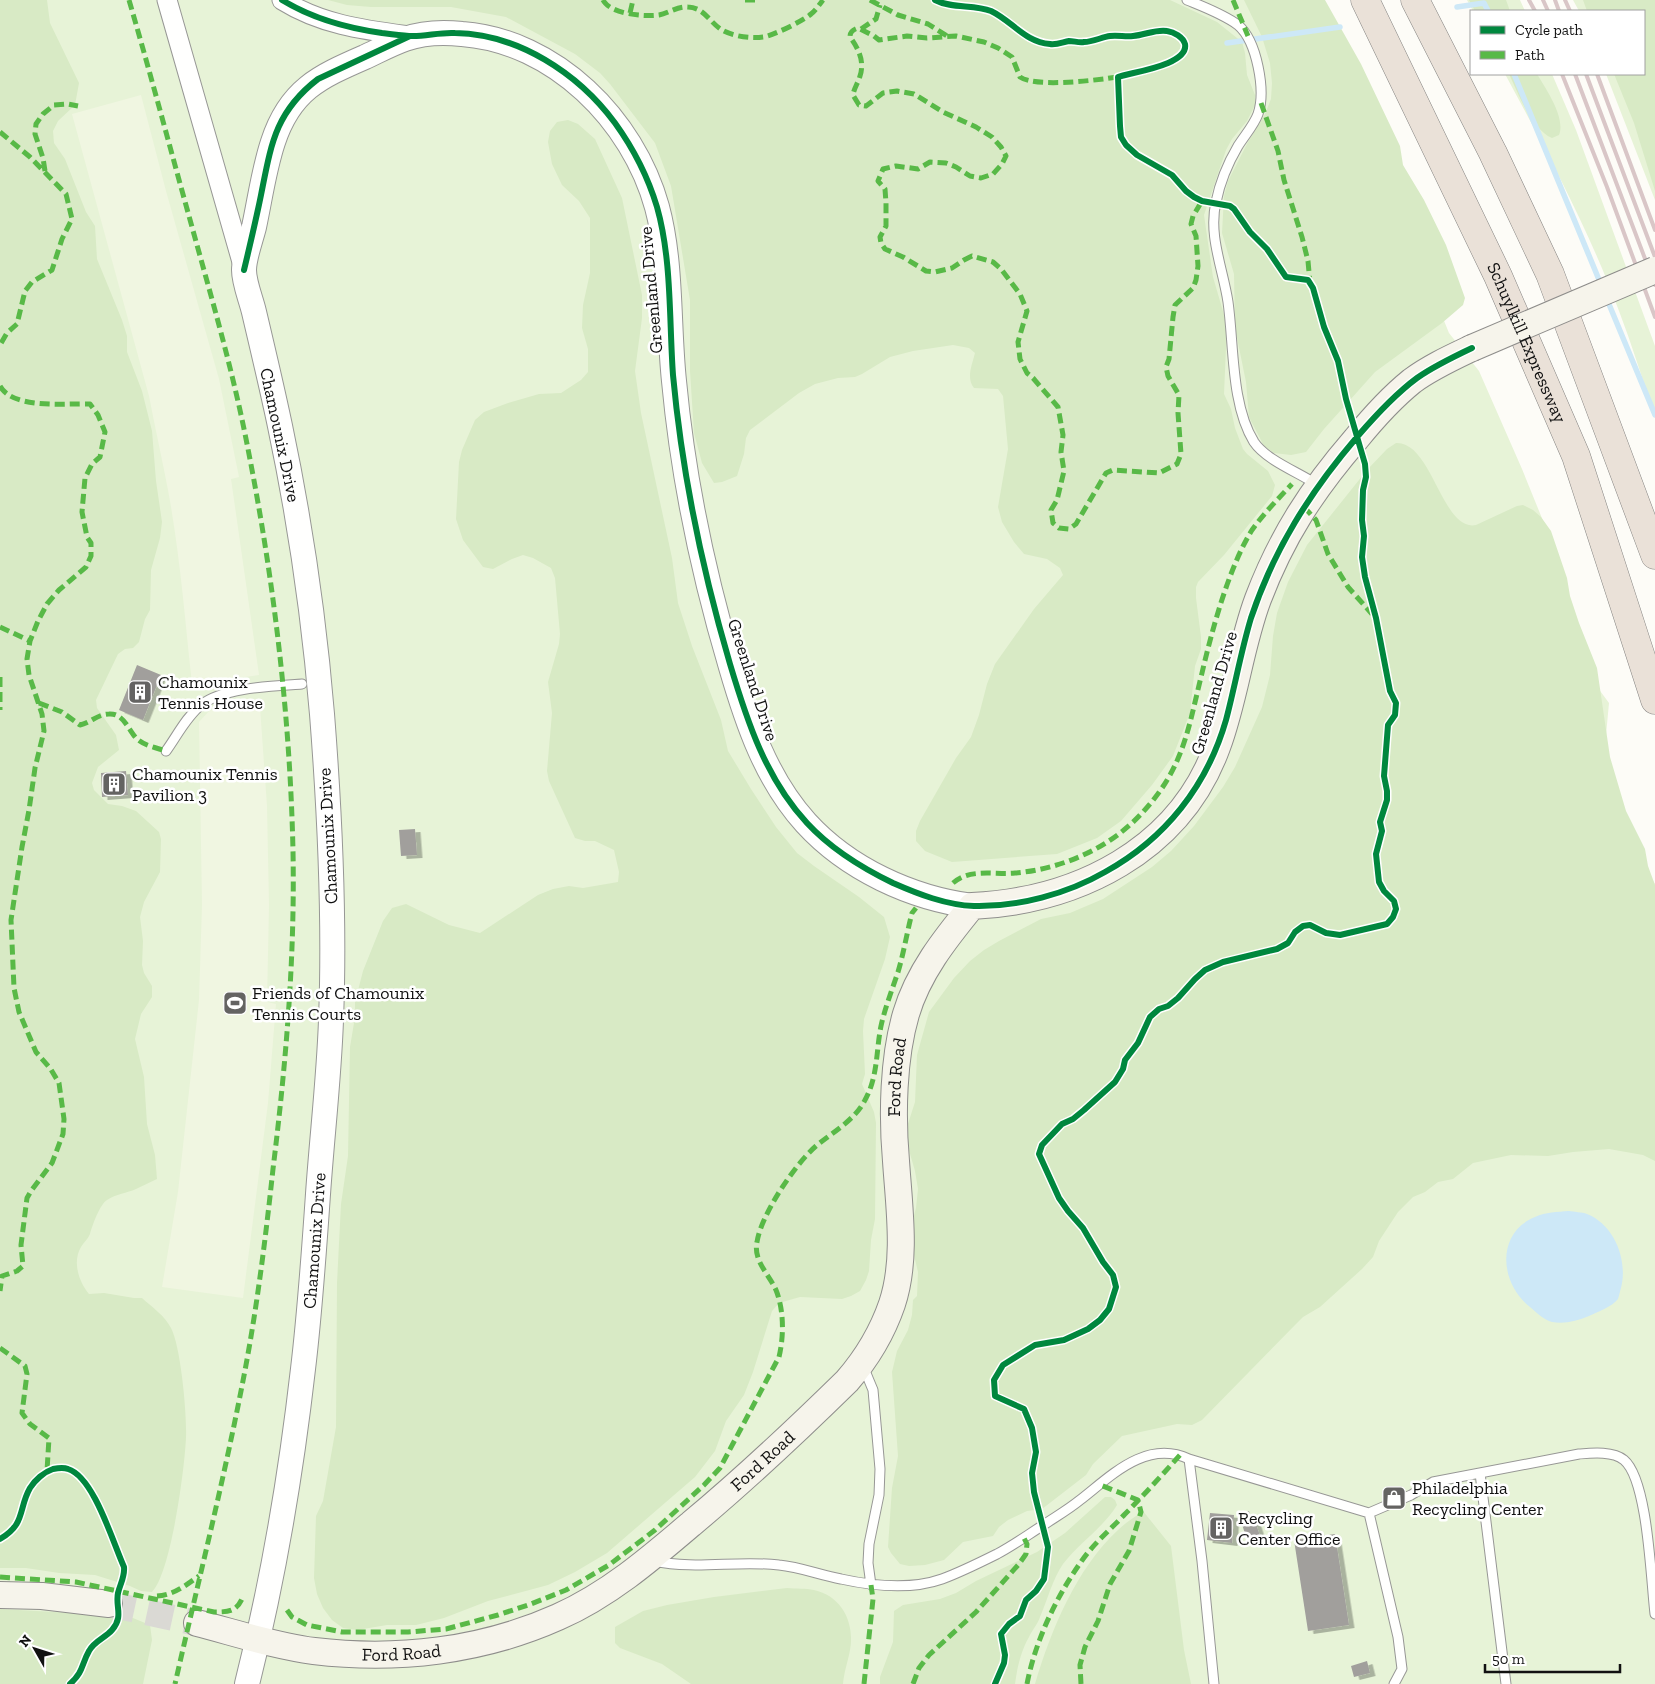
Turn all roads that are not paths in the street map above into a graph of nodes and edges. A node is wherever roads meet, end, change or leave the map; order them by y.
1 (167, 0) edge
2 (282, 0) edge
3 (1187, 0) edge
4 (1365, 0) edge
5 (1415, 0) edge
6 (410, 36) junction
7 (244, 270) junction
8 (1655, 270) edge
9 (1318, 486) junction
10 (1655, 555) edge
11 (302, 684) dead end
12 (1655, 700) edge
13 (166, 751) dead end
14 (972, 906) junction
15 (862, 1363) junction
16 (1189, 1459) junction
17 (1480, 1473) junction
18 (1369, 1514) junction
19 (649, 1560) junction
20 (871, 1585) junction
21 (0, 1595) edge
22 (108, 1604) tunnel mouth
23 (1655, 1614) edge
24 (197, 1623) tunnel mouth
25 (257, 1639) junction
26 (247, 1684) edge
27 (1214, 1684) edge
28 (1394, 1684) edge
29 (1506, 1684) edge

1 - 7 street, Chamounix Drive
2 - 6 street, Greenland Drive
3 - 9 lane
4 - 12 highway, Schuylkill Expressway
5 - 10 highway
6 - 7 street, Greenland Drive
6 - 14 street, Greenland Drive
7 - 25 street, Chamounix Drive
8 - 9 main road, Greenland Drive, bridge
9 - 14 main road, Greenland Drive
11 - 13 lane
14 - 15 main road, Ford Road
15 - 19 main road, Ford Road
15 - 20 lane
16 - 18 lane
16 - 20 lane
16 - 27 lane
17 - 18 lane
17 - 23 lane
17 - 29 lane
18 - 28 lane
19 - 20 lane
19 - 25 main road, Ford Road
21 - 22 main road
24 - 25 main road, Ford Road
25 - 26 street, Chamounix Drive

